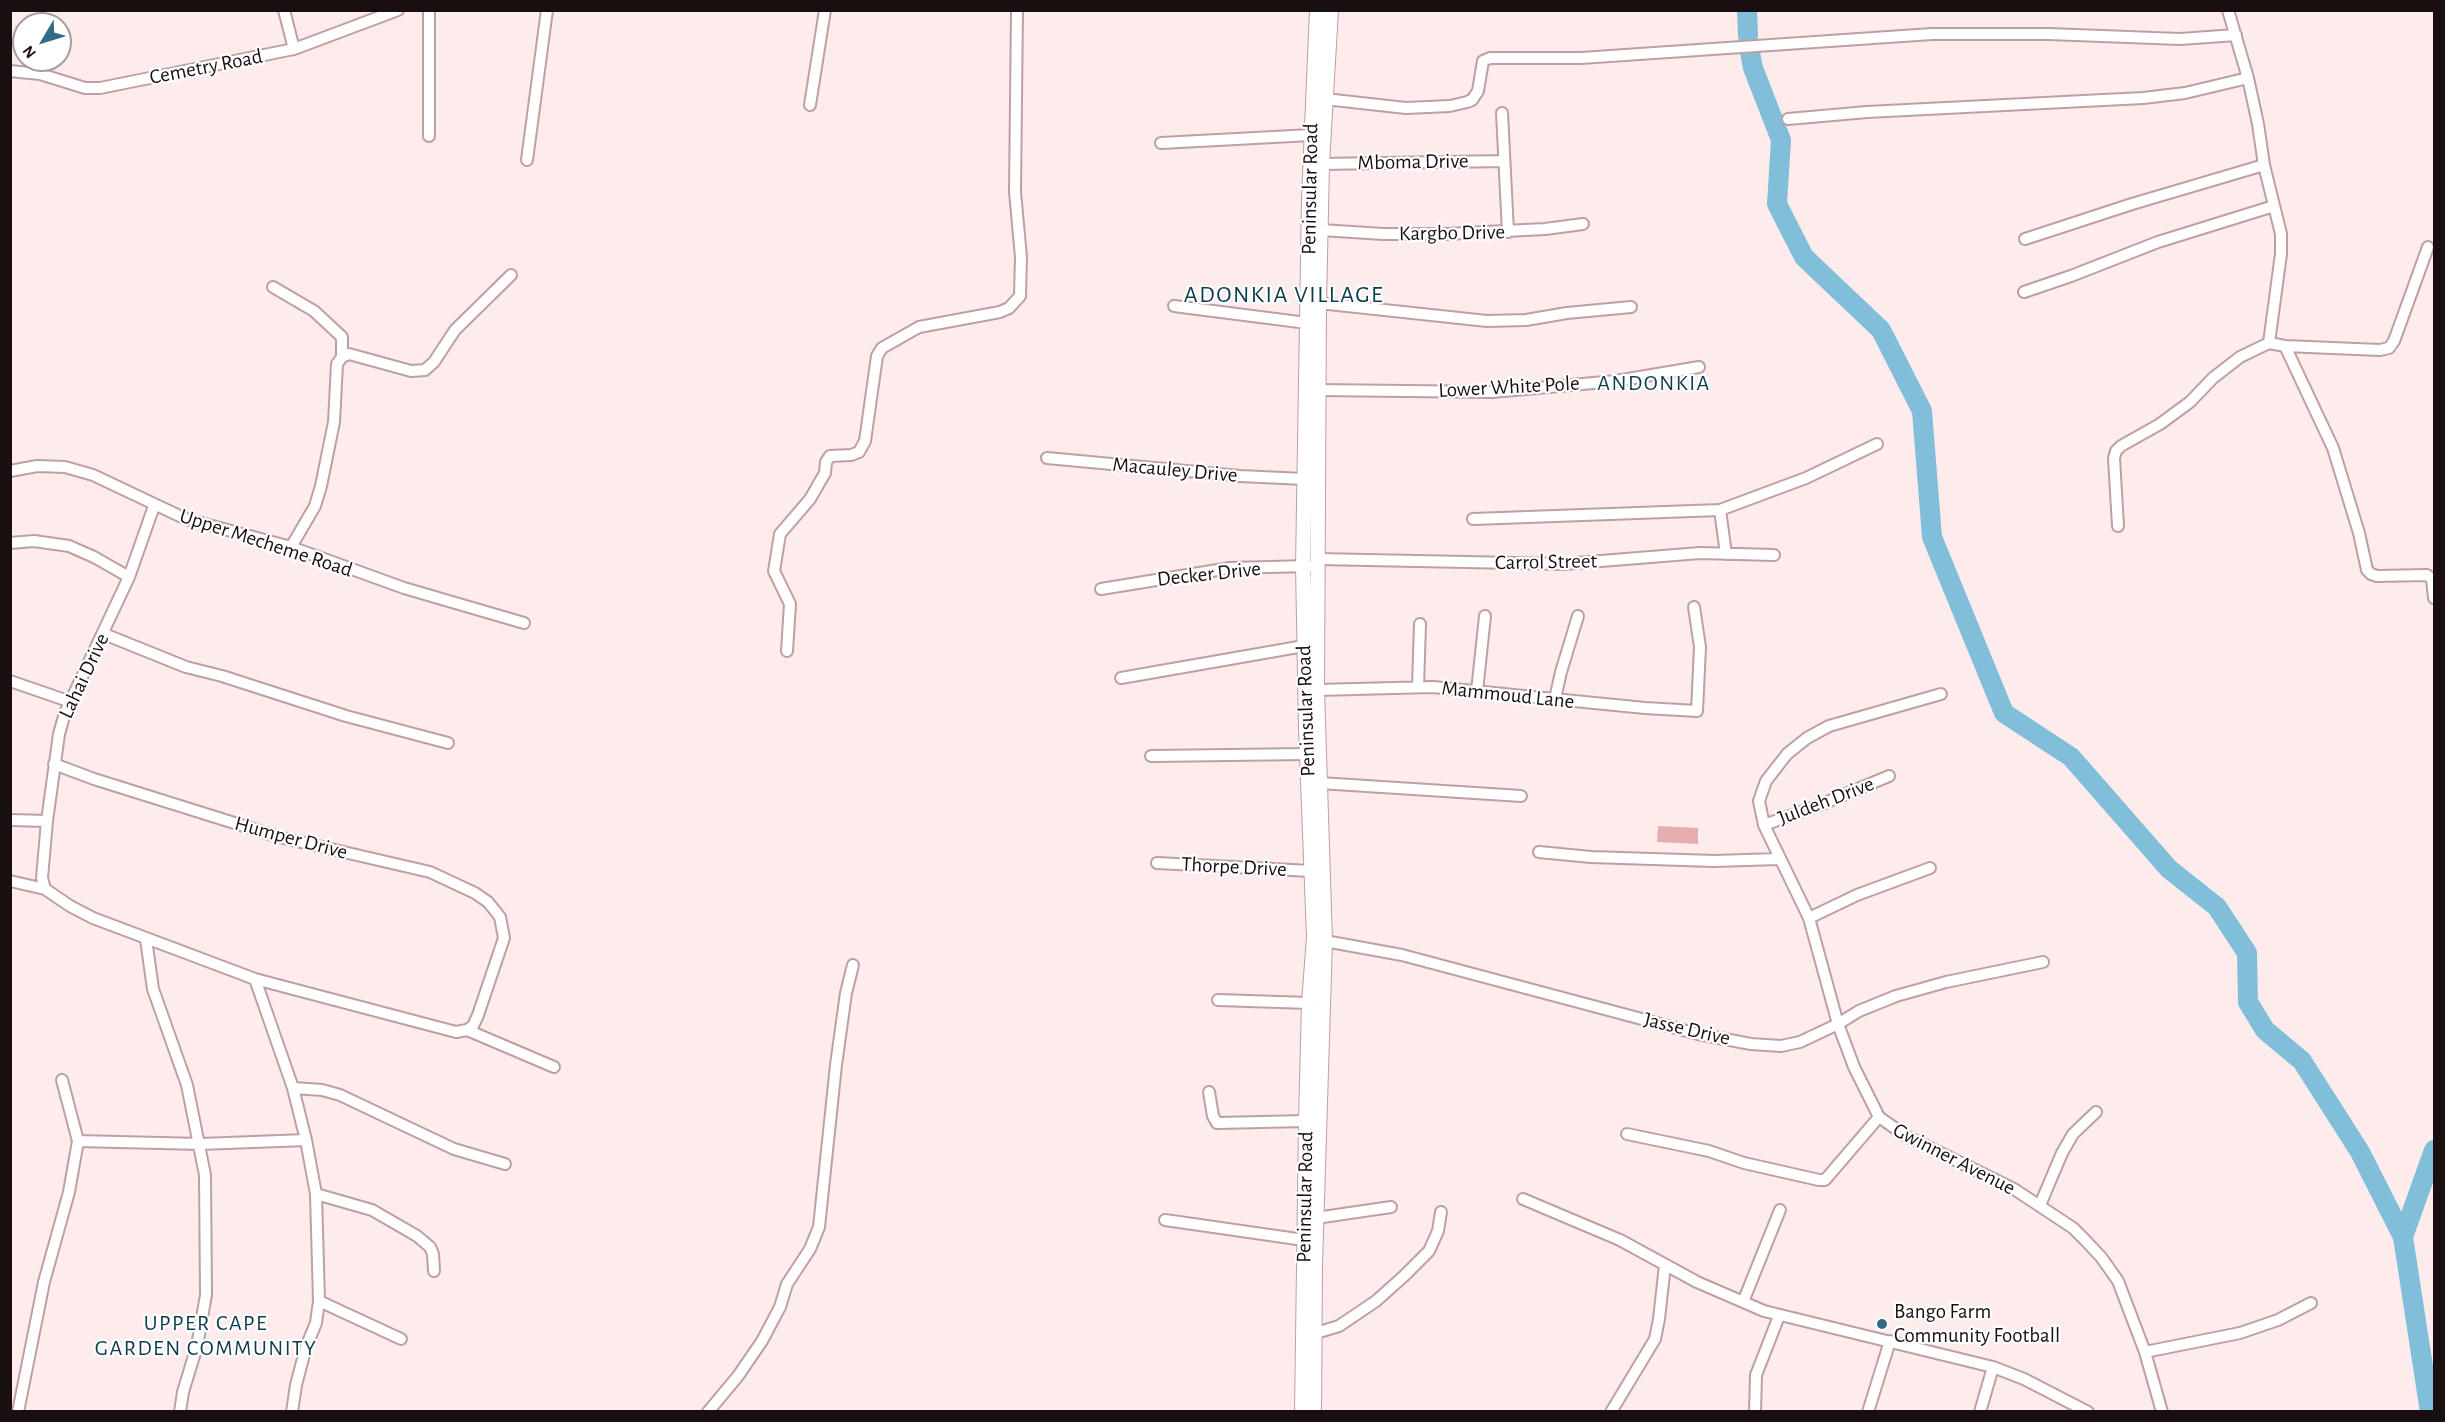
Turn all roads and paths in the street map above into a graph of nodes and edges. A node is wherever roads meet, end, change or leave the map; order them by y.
1 (284, 10) edge
2 (398, 10) edge
3 (429, 10) edge
4 (547, 10) edge
5 (825, 10) edge
6 (1017, 10) edge
7 (1317, 10) edge
8 (1331, 10) edge
9 (2228, 10) edge
10 (2236, 35) junction
11 (294, 49) junction
12 (10, 71) edge
13 (2248, 78) junction
14 (1325, 99) junction
15 (810, 105) dead end
16 (1502, 113) dead end
17 (1788, 119) dead end
18 (1311, 135) junction
19 (429, 136) dead end
20 (1161, 142) dead end
21 (527, 160) dead end
22 (1504, 161) junction
23 (1322, 164) junction
24 (2264, 165) junction
25 (2274, 206) junction
26 (1583, 224) dead end
27 (1321, 230) junction
28 (1508, 232) junction
29 (2025, 239) dead end
30 (2428, 247) dead end
31 (511, 275) dead end
32 (273, 287) dead end
33 (2024, 292) dead end
34 (1319, 303) junction
35 (1174, 306) dead end
36 (1631, 307) dead end
37 (1307, 322) junction
38 (2269, 343) junction
39 (2286, 346) junction
40 (342, 357) junction
41 (1699, 367) dead end
42 (1318, 390) junction
43 (1877, 444) dead end
44 (1047, 458) dead end
45 (10, 471) edge
46 (1305, 479) junction
47 (154, 506) junction
48 (1720, 510) junction
49 (1473, 519) dead end
50 (2118, 526) dead end
51 (10, 543) edge
52 (291, 547) junction
53 (1726, 554) junction
54 (1774, 555) dead end
55 (1318, 563) junction
56 (1303, 566) junction
57 (129, 578) junction
58 (1101, 588) dead end
59 (2434, 598) edge
60 (1694, 607) dead end
61 (1485, 616) dead end
62 (1578, 616) dead end
63 (524, 623) dead end
64 (1420, 624) dead end
65 (104, 634) junction
66 (1304, 646) junction
67 (787, 651) dead end
68 (1120, 678) dead end
69 (10, 681) edge
70 (1418, 687) junction
71 (1317, 690) junction
72 (1478, 691) junction
73 (1941, 694) dead end
74 (1555, 699) junction
75 (71, 702) junction
76 (448, 743) dead end
77 (1307, 754) junction
78 (1151, 756) dead end
79 (54, 764) junction
80 (1889, 776) dead end
81 (1320, 783) junction
82 (1521, 796) dead end
83 (10, 820) edge
84 (47, 821) junction
85 (1764, 825) junction
86 (1539, 852) dead end
87 (1779, 859) junction
88 (1157, 863) dead end
89 (1930, 868) dead end
90 (1311, 871) junction
91 (10, 881) edge
92 (45, 889) junction
93 (1809, 918) junction
94 (146, 939) junction
95 (1325, 941) junction
96 (2043, 962) dead end
97 (853, 965) dead end
98 (255, 979) junction
99 (1218, 1000) dead end
100 (1309, 1003) junction
101 (1838, 1024) junction
102 (467, 1030) junction
103 (554, 1067) dead end
104 (62, 1080) dead end
105 (293, 1088) junction
106 (1209, 1092) dead end
107 (2097, 1112) dead end
108 (1880, 1117) junction
109 (1306, 1121) junction
110 (1627, 1134) dead end
111 (306, 1140) junction
112 (78, 1141) junction
113 (201, 1144) junction
114 (505, 1164) dead end
115 (316, 1194) junction
116 (1523, 1199) dead end
117 (2040, 1205) junction
118 (1391, 1207) dead end
119 (1780, 1210) dead end
120 (1441, 1212) dead end
121 (1316, 1218) junction
122 (1165, 1220) dead end
123 (1304, 1240) junction
124 (1665, 1265) junction
125 (434, 1271) dead end
126 (319, 1301) junction
127 (1743, 1302) junction
128 (2311, 1303) dead end
129 (1779, 1316) junction
130 (1316, 1334) junction
131 (401, 1339) dead end
132 (1890, 1341) junction
133 (2145, 1352) junction
134 (1993, 1367) junction
135 (18, 1412) edge
136 (180, 1412) edge
137 (292, 1412) edge
138 (708, 1412) edge
139 (1302, 1412) edge
140 (1314, 1412) edge
141 (1611, 1412) edge
142 (1755, 1412) edge
143 (1868, 1412) edge
144 (1980, 1412) edge
145 (2088, 1412) edge
146 (2162, 1412) edge

1 - 11 street
2 - 11 street, Cemetry Road
3 - 19 street
4 - 21 street
5 - 15 street
6 - 67 street
7 - 18 main road, Peninsular Road
8 - 14 main road, Peninsular Road
9 - 10 street
10 - 13 street
10 - 14 street
11 - 12 street, Cemetry Road
13 - 17 street
13 - 24 street
14 - 23 main road, Peninsular Road
16 - 22 street
18 - 20 street
18 - 37 main road, Peninsular Road
22 - 23 street, Mboma Drive
22 - 28 street
23 - 27 main road, Peninsular Road
24 - 25 street
24 - 29 street
25 - 33 street
25 - 38 street
26 - 28 street, Kargbo Drive
27 - 28 street, Kargbo Drive
27 - 34 main road, Peninsular Road
30 - 39 street
31 - 40 street
32 - 40 street
34 - 36 street
34 - 42 main road, Peninsular Road
35 - 37 street
37 - 46 main road, Peninsular Road
38 - 39 street
38 - 50 street
39 - 59 street
40 - 52 street
41 - 42 street, Lower White Pole
42 - 55 main road, Peninsular Road
43 - 48 street
44 - 46 street, Macauley Drive
45 - 47 street, Upper Mecheme Road
46 - 56 main road, Peninsular Road
47 - 52 street, Upper Mecheme Road
47 - 57 street, Lahai Drive
48 - 49 street
48 - 53 street
51 - 57 street
52 - 63 street, Upper Mecheme Road
53 - 54 street, Carrol Street
53 - 55 street, Carrol Street
55 - 56 street, Decker Drive
55 - 71 main road, Peninsular Road
56 - 58 street, Decker Drive
56 - 66 main road, Peninsular Road
57 - 65 street, Lahai Drive
60 - 74 street, Mammoud Lane
61 - 72 street
62 - 74 street
64 - 70 street
65 - 75 street, Lahai Drive
65 - 76 street
66 - 68 street
66 - 77 main road, Peninsular Road
69 - 75 street
70 - 71 street, Mammoud Lane
70 - 72 street, Mammoud Lane
71 - 81 main road, Peninsular Road
72 - 74 street, Mammoud Lane
73 - 85 street, Gwinner Avenue
75 - 79 street, Lahai Drive
77 - 78 street
77 - 90 main road, Peninsular Road
79 - 84 street, Lahai Drive
79 - 102 street, Humper Drive
80 - 85 street, Juldeh Drive
81 - 82 street
81 - 95 main road, Peninsular Road
83 - 84 street
84 - 92 street, Lahai Drive
85 - 87 street, Gwinner Avenue
86 - 87 street
87 - 93 street, Gwinner Avenue
88 - 90 street, Thorpe Drive
89 - 93 street
90 - 100 main road, Peninsular Road
91 - 92 street
92 - 94 street
93 - 101 street, Gwinner Avenue
94 - 98 street
94 - 113 street
95 - 101 street, Jasse Drive
95 - 121 main road, Peninsular Road
96 - 101 street, Jasse Drive
97 - 138 street
98 - 102 street
98 - 105 street
99 - 100 street
100 - 109 main road, Peninsular Road
101 - 108 street, Gwinner Avenue
102 - 103 street
104 - 112 street
105 - 111 street
105 - 114 street
106 - 109 street
107 - 117 street
108 - 110 street
108 - 117 street, Gwinner Avenue
109 - 123 main road, Peninsular Road
111 - 113 street
111 - 115 street
112 - 113 street
112 - 135 street
113 - 136 street
115 - 125 street
115 - 126 street
116 - 124 street
117 - 133 street, Gwinner Avenue
118 - 121 street
119 - 127 street
120 - 130 street
121 - 130 main road, Peninsular Road
122 - 123 street
123 - 139 main road, Peninsular Road
124 - 127 street
124 - 141 street
126 - 131 street
126 - 137 street
127 - 129 street
128 - 133 street
129 - 132 street
129 - 142 street
130 - 140 main road, Peninsular Road
132 - 134 street
132 - 143 street
133 - 146 street, Gwinner Avenue
134 - 144 street
134 - 145 street

